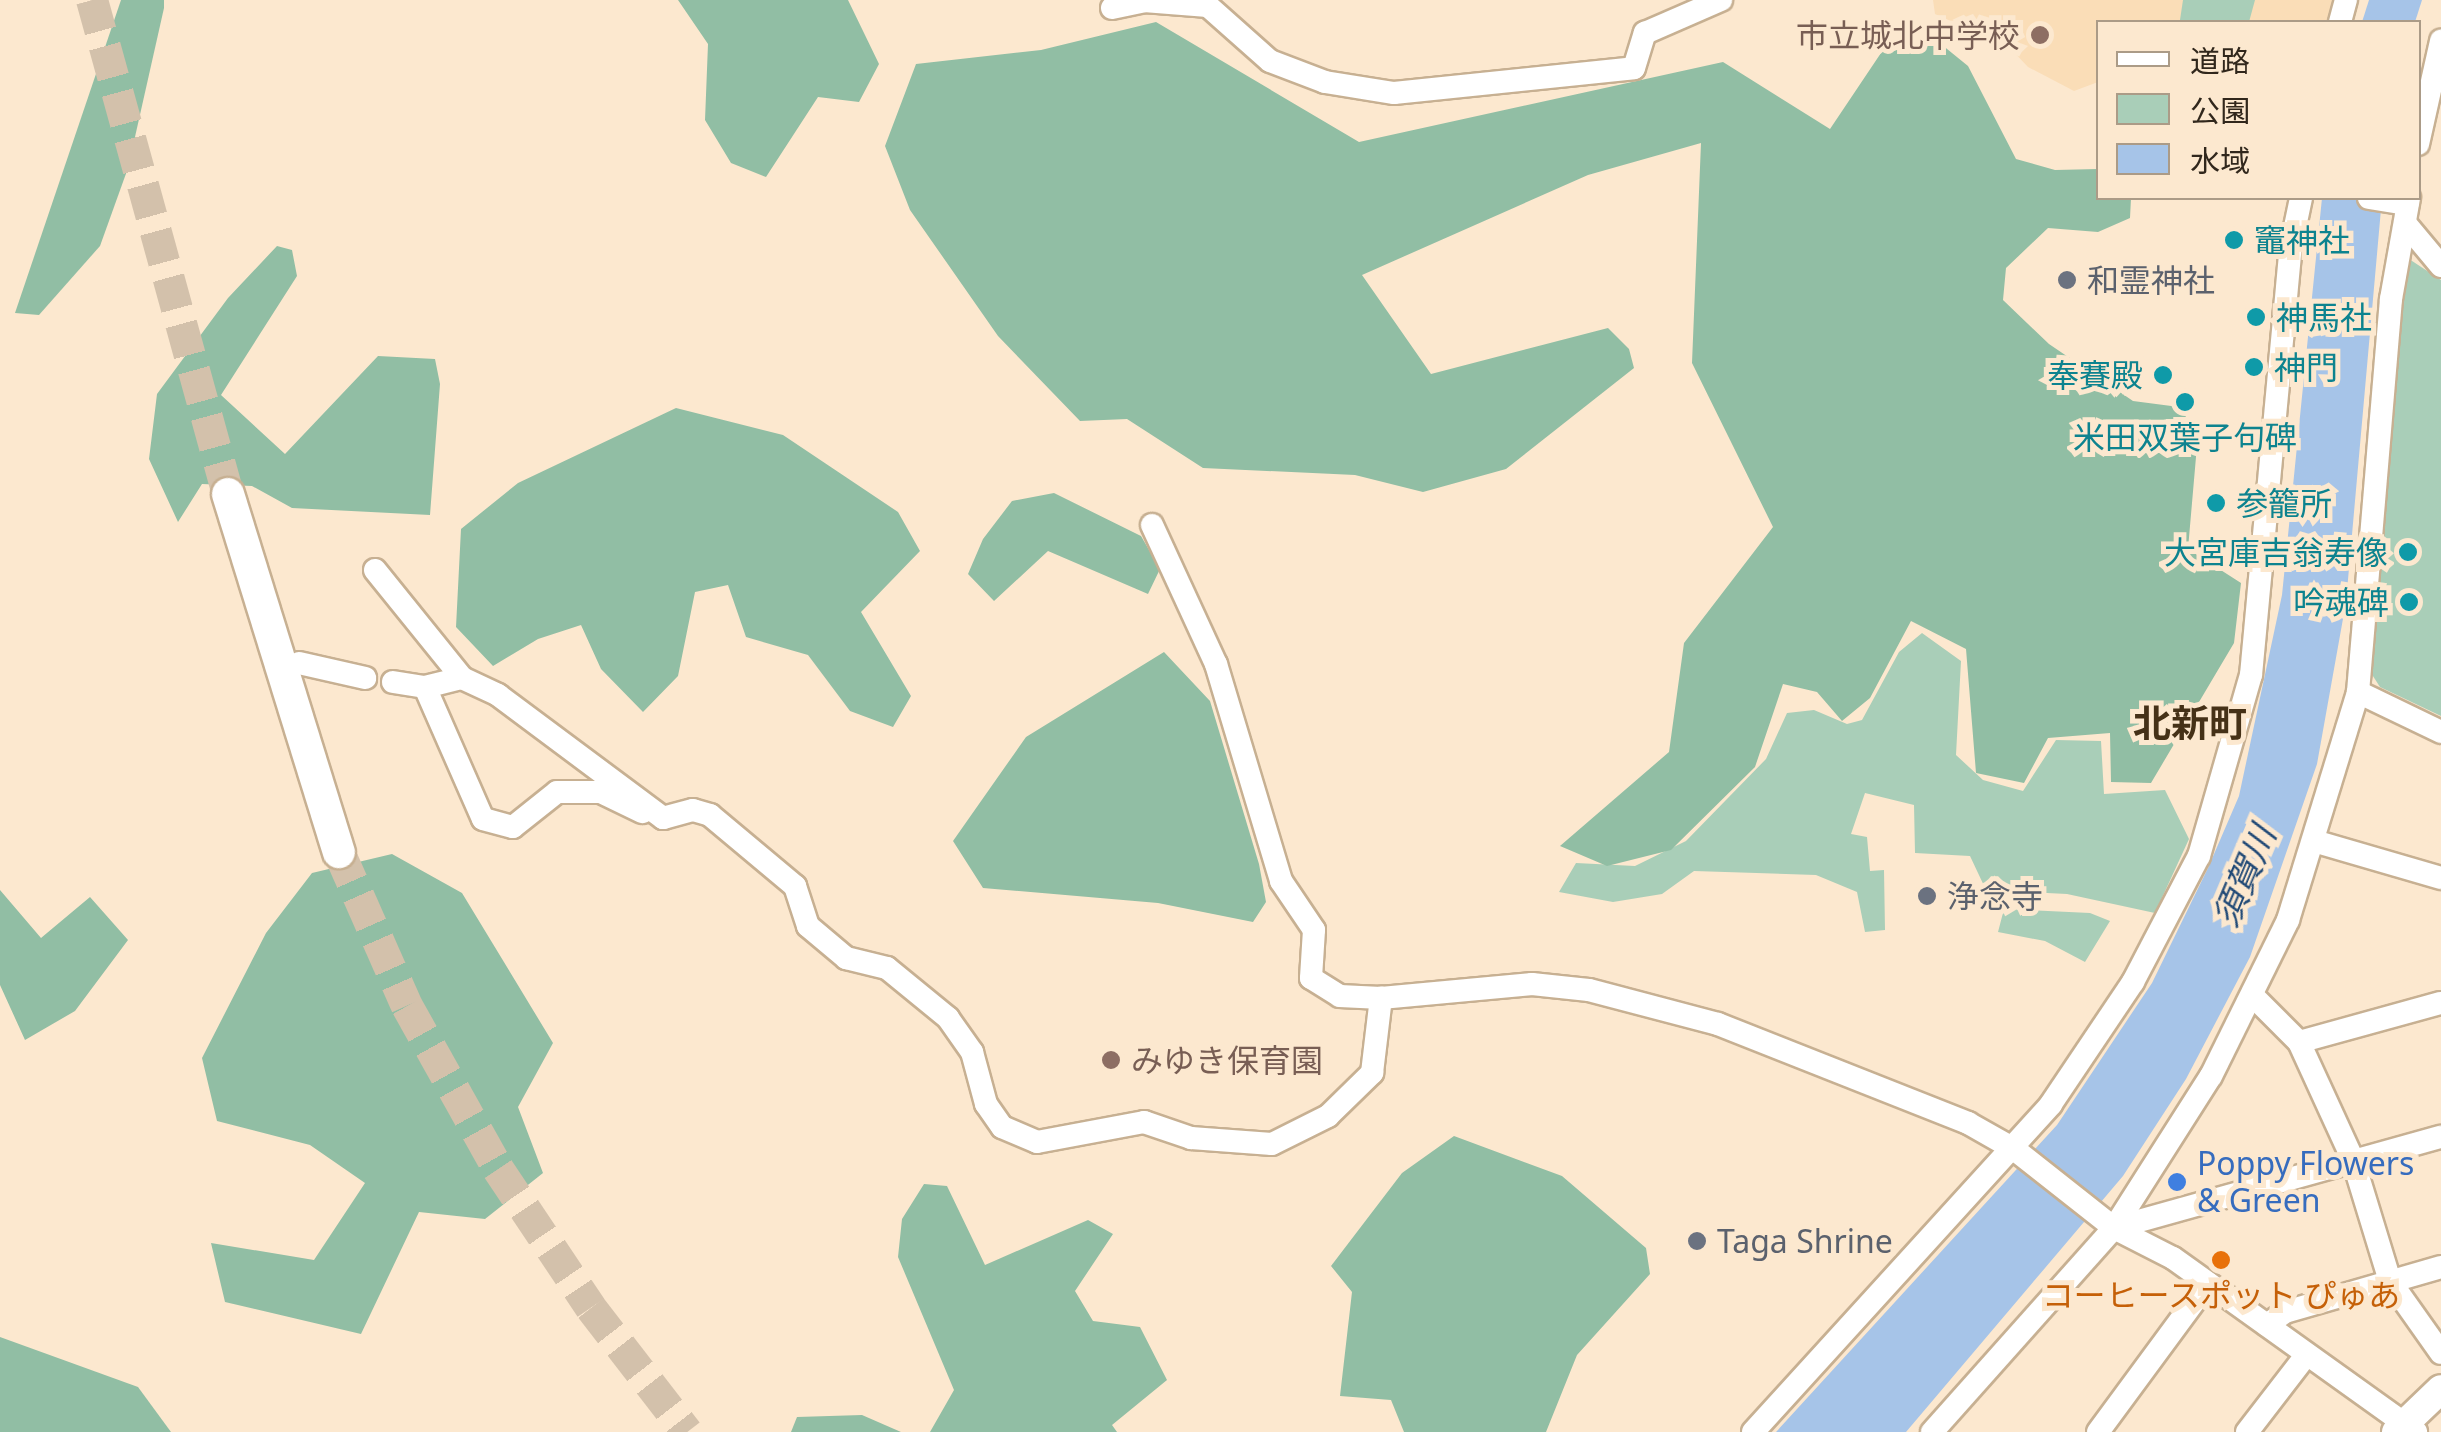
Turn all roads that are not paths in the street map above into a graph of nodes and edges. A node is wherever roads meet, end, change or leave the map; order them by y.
1 (1721, 0) edge
2 (1112, 8) dead end
3 (2441, 41) edge
4 (2421, 131) edge
5 (2301, 200) edge
6 (2378, 200) edge
7 (2404, 206) edge
8 (2441, 266) edge
9 (228, 494) tunnel mouth
10 (1152, 525) dead end
11 (375, 570) dead end
12 (298, 663) dead end
13 (365, 678) dead end
14 (462, 678) junction
15 (393, 682) dead end
16 (425, 687) junction
17 (2358, 692) junction
18 (2441, 732) edge
19 (663, 818) junction
20 (2317, 842) junction
21 (339, 852) tunnel mouth
22 (2441, 878) edge
23 (2252, 996) junction
24 (1381, 998) junction
25 (2441, 1003) edge
26 (2299, 1042) junction
27 (2441, 1137) edge
28 (2020, 1154) junction
29 (2353, 1160) junction
30 (2107, 1224) junction
31 (2441, 1267) edge
32 (2390, 1280) junction
33 (2208, 1283) junction
34 (2267, 1325) junction
35 (2441, 1353) edge
36 (2307, 1354) junction
37 (2441, 1389) edge
38 (1760, 1425) edge
39 (2405, 1429) edge
40 (1740, 1432) edge
41 (1932, 1432) edge
42 (2098, 1432) edge
43 (2247, 1432) edge

1 - 2 street
3 - 4 street
5 - 28 street
6 - 7 street
7 - 8 street
7 - 17 street
9 - 21 highway
10 - 24 street
11 - 14 street
12 - 13 street
14 - 16 street
14 - 19 street
15 - 16 street
16 - 19 street
17 - 18 street
17 - 20 street
19 - 24 street
20 - 22 street
20 - 23 street
23 - 26 street
23 - 30 street
24 - 28 street
25 - 26 street
26 - 29 street
27 - 29 street
28 - 30 street
28 - 38 street
29 - 30 street
29 - 32 street
30 - 33 street
30 - 41 street
31 - 32 street
32 - 34 street
32 - 35 street
33 - 34 street
33 - 42 street
34 - 36 street
36 - 39 street
36 - 43 street
37 - 39 main road
38 - 40 street

